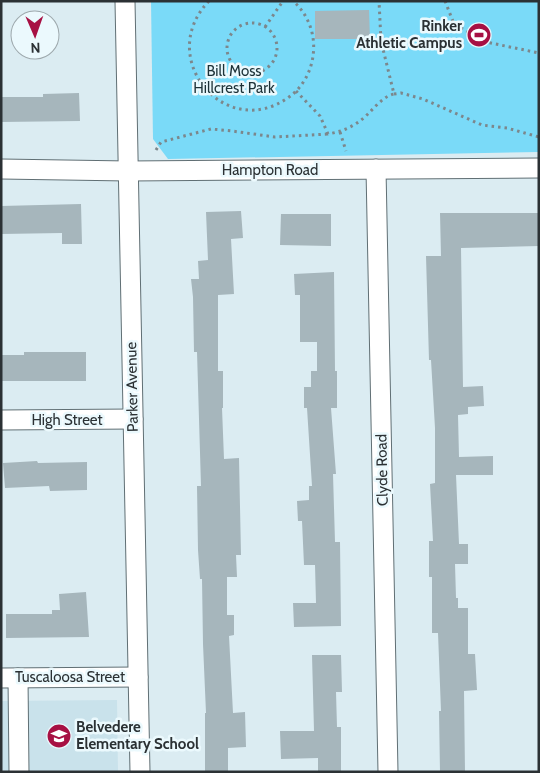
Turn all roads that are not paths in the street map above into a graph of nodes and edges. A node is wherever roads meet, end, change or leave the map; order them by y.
1 (125, 1) edge
2 (539, 168) edge
3 (1, 169) edge
4 (376, 169) junction
5 (128, 170) junction
6 (133, 419) junction
7 (1, 420) edge
8 (138, 677) junction
9 (10, 678) edge
10 (20, 772) edge
11 (140, 772) edge
12 (388, 772) edge

1 - 5 street, Parker Avenue
2 - 4 street, Hampton Road
3 - 5 street, Hampton Road
4 - 5 street, Hampton Road
4 - 12 street, Clyde Road
5 - 6 street, Parker Avenue
6 - 7 street, High Street
6 - 8 street, Parker Avenue
8 - 9 street, Tuscaloosa Street
8 - 11 street, Parker Avenue
9 - 10 street

